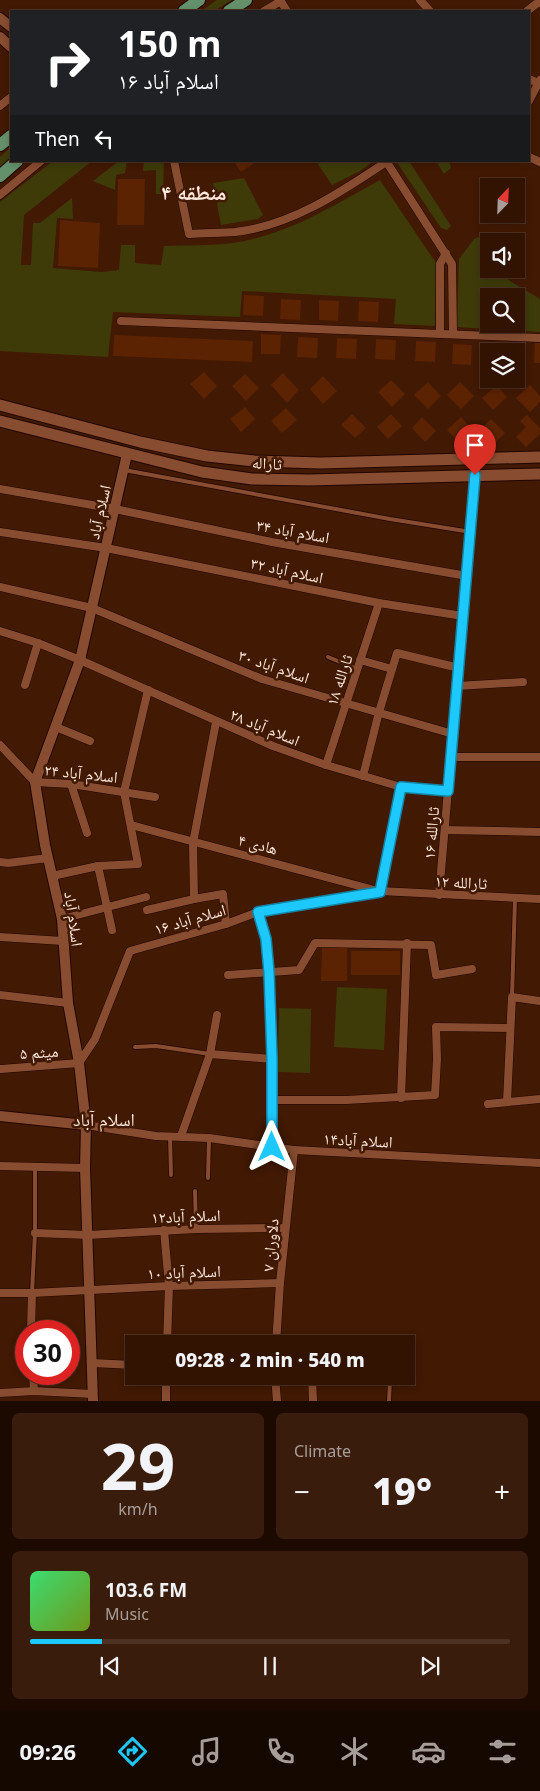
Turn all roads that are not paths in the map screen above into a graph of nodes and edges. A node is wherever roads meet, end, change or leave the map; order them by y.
1 (199, 0) edge
2 (246, 0) edge
3 (420, 0) edge
4 (280, 1) edge
5 (540, 3) edge
6 (185, 10) edge
7 (231, 10) edge
8 (266, 10) edge
9 (429, 10) edge
10 (527, 10) edge
11 (0, 18) edge
12 (10, 26) edge
13 (0, 37) edge
14 (10, 46) edge
15 (539, 82) edge
16 (10, 98) edge
17 (530, 99) edge
18 (0, 106) edge
19 (10, 137) edge
20 (0, 146) edge
21 (16, 162) edge
22 (41, 162) edge
23 (174, 162) edge
24 (386, 162) edge
25 (0, 176) edge
26 (0, 195) edge
27 (446, 253) junction
28 (121, 321) dead end
29 (440, 334) junction
30 (453, 334) junction
31 (540, 338) edge
32 (0, 405) edge
33 (0, 421) edge
34 (127, 454) junction
35 (540, 457) edge
36 (383, 462) junction
37 (124, 470) junction
38 (540, 474) edge
39 (475, 475) junction
40 (384, 479) junction
41 (0, 489) edge
42 (115, 509) junction
43 (0, 532) edge
44 (470, 532) junction
45 (106, 548) junction
46 (467, 576) junction
47 (0, 588) edge
48 (379, 603) junction
49 (92, 608) junction
50 (463, 616) junction
51 (0, 631) edge
52 (38, 643) junction
53 (328, 657) dead end
54 (80, 660) junction
55 (360, 660) junction
56 (459, 668) junction
57 (357, 669) junction
58 (392, 669) junction
59 (523, 682) dead end
60 (25, 685) dead end
61 (457, 686) junction
62 (148, 690) junction
63 (346, 703) junction
64 (378, 712) junction
65 (216, 722) junction
66 (56, 727) junction
67 (453, 734) junction
68 (90, 741) dead end
69 (0, 745) edge
70 (451, 757) junction
71 (540, 757) edge
72 (326, 765) junction
73 (363, 776) junction
74 (35, 782) junction
75 (71, 784) junction
76 (401, 787) junction
77 (448, 791) junction
78 (124, 792) junction
79 (155, 797) dead end
80 (131, 825) junction
81 (445, 830) junction
82 (540, 832) edge
83 (87, 833) dead end
84 (193, 842) junction
85 (48, 858) junction
86 (1, 861) edge
87 (98, 866) junction
88 (52, 876) junction
89 (380, 892) junction
90 (439, 895) junction
91 (146, 897) dead end
92 (194, 899) junction
93 (515, 899) junction
94 (540, 899) edge
95 (107, 908) junction
96 (147, 910) dead end
97 (258, 912) junction
98 (62, 919) junction
99 (226, 924) junction
100 (112, 930) dead end
101 (0, 937) edge
102 (63, 940) junction
103 (407, 943) junction
104 (472, 969) dead end
105 (269, 972) junction
106 (228, 975) dead end
107 (0, 995) edge
108 (512, 997) junction
109 (540, 1000) edge
110 (68, 1003) junction
111 (217, 1015) dead end
112 (510, 1028) junction
113 (135, 1046) dead end
114 (210, 1054) junction
115 (272, 1058) junction
116 (79, 1063) junction
117 (1, 1069) dead end
118 (401, 1098) junction
119 (540, 1099) edge
120 (272, 1100) junction
121 (507, 1102) junction
122 (488, 1104) dead end
123 (0, 1116) edge
124 (86, 1125) junction
125 (170, 1136) junction
126 (181, 1136) junction
127 (209, 1138) junction
128 (272, 1147) junction
129 (294, 1150) junction
130 (540, 1163) edge
131 (0, 1166) edge
132 (36, 1167) junction
133 (85, 1168) junction
134 (171, 1175) dead end
135 (208, 1178) dead end
136 (195, 1191) dead end
137 (196, 1228) junction
138 (285, 1228) junction
139 (164, 1230) junction
140 (35, 1233) junction
141 (88, 1235) junction
142 (280, 1282) junction
143 (169, 1286) junction
144 (89, 1290) junction
145 (0, 1293) edge
146 (32, 1293) junction
147 (31, 1320) edge
148 (167, 1335) edge
149 (277, 1335) edge
150 (92, 1363) junction
151 (125, 1365) edge
152 (34, 1385) edge
153 (166, 1385) edge
154 (275, 1385) edge
155 (312, 1385) edge
156 (390, 1385) edge
157 (34, 1391) junction
158 (0, 1393) edge
159 (93, 1397) edge
160 (166, 1401) edge
161 (277, 1401) edge
162 (313, 1401) edge
163 (389, 1401) edge

1 - 6 main road
2 - 7 main road
3 - 9 street
4 - 8 street
5 - 10 street
11 - 12 street
13 - 14 street
15 - 17 street
16 - 18 street
19 - 20 main road
21 - 25 main road
22 - 26 street
23 - 24 street
24 - 27 street
27 - 29 street
27 - 30 street
28 - 29 street
29 - 30 street
30 - 31 street
32 - 36 main road, ثاراله
33 - 34 main road, ثاراله
34 - 37 street, اسلام آباد
34 - 40 main road, ثاراله
35 - 36 main road, ثاراله
36 - 40 main road
37 - 42 street, اسلام آباد
37 - 44 lane
38 - 39 main road, ثاراله
39 - 40 main road, ثاراله
39 - 44 street, ثارالله ۱۶
41 - 42 street, اسلام آباد ۳۴
42 - 45 street, اسلام آباد
42 - 46 street, اسلام آباد ۳۴
43 - 45 street, اسلام آباد ۳۲
44 - 46 street, ثارالله ۱۶
45 - 48 street, اسلام آباد ۳۲
45 - 49 street, اسلام آباد
46 - 50 street, ثارالله ۱۶
47 - 49 street, اسلام آباد ۳۰
48 - 50 street, اسلام آباد ۳۲
48 - 55 street, ثارالله ۱۸
49 - 54 street, اسلام آباد
49 - 63 street, اسلام آباد ۳۰
50 - 56 street, ثارالله ۱۶
51 - 52 street, اسلام آباد ۲۸
52 - 54 street, اسلام آباد ۲۸
52 - 60 street
53 - 57 lane
54 - 62 street, اسلام آباد ۲۸
54 - 66 street, اسلام آباد
55 - 57 street, ثارالله ۱۸
55 - 58 street
56 - 58 street
56 - 61 street, ثارالله ۱۶
57 - 63 street, ثارالله ۱۸
58 - 64 street
59 - 61 street
61 - 67 street, ثارالله ۱۶
62 - 65 street, اسلام آباد ۲۸
62 - 78 street
63 - 64 street, اسلام آباد ۳۰
63 - 72 street, ثارالله ۱۸
64 - 67 street, اسلام آباد ۳۰
64 - 73 street
65 - 72 street, اسلام آباد ۲۸
65 - 84 street
66 - 68 street
66 - 74 street, اسلام آباد
67 - 70 street, ثارالله ۱۶
69 - 74 street
70 - 71 street
70 - 77 street, ثارالله ۱۶
72 - 73 street, اسلام آباد ۲۸
73 - 76 street, اسلام آباد ۲۸
74 - 75 street, اسلام آباد ۲۴
74 - 85 street, اسلام آباد
75 - 78 street, اسلام آباد ۲۴
75 - 83 street
76 - 77 street, اسلام آباد ۲۸
76 - 89 street
77 - 81 street, ثارالله ۱۶
78 - 79 street, اسلام آباد ۲۴
78 - 80 street
80 - 84 street, هادی ۴
80 - 87 street
81 - 82 street
81 - 90 street, ثارالله ۱۶
84 - 89 street, هادی ۴
84 - 92 street
85 - 86 street
85 - 88 street, اسلام آباد
87 - 88 street
87 - 95 street
88 - 98 street, اسلام آباد
89 - 90 street, ثارالله ۱۲
89 - 97 street, اسلام آباد ۱۶
90 - 93 street, ثارالله ۱۲
91 - 95 street
92 - 96 street
92 - 99 street
93 - 94 street, ثارالله ۱۲
93 - 108 lane
95 - 98 street
95 - 100 street
97 - 99 street, اسلام آباد ۱۶
97 - 105 street
98 - 102 street, اسلام آباد
99 - 116 street, اسلام آباد ۱۶
101 - 102 street
102 - 110 street, اسلام آباد
103 - 104 street
103 - 105 street
103 - 118 street
105 - 106 street
105 - 115 street
107 - 110 street
108 - 109 street
108 - 112 street
110 - 116 street, اسلام آباد
111 - 114 street
112 - 118 street
112 - 121 street
113 - 114 lane
114 - 115 street
114 - 126 street
115 - 120 street
116 - 117 street, میثم ۵
116 - 124 street, اسلام آباد
118 - 120 street
119 - 121 street
120 - 128 street
121 - 122 street
123 - 124 street
124 - 125 street, اسلام آباد۱۴
124 - 133 street, اسلام آباد
125 - 126 street, اسلام آباد۱۴
125 - 134 lane
126 - 127 street, اسلام آباد۱۴
127 - 128 street, اسلام آباد۱۴
127 - 135 lane
128 - 129 street, اسلام آباد۱۴
129 - 130 street, اسلام آباد۱۴
129 - 138 street, دلاوران ۷
131 - 132 street
132 - 133 street
132 - 140 lane
133 - 141 street, اسلام آباد
136 - 137 lane
137 - 138 street, اسلام آباد۱۲
137 - 139 street, اسلام آباد۱۲
138 - 142 street, دلاوران ۷
139 - 141 street, اسلام آباد۱۲
139 - 143 street
140 - 141 street, اسلام آباد۱۲
140 - 146 lane
141 - 144 street, اسلام آباد
142 - 143 street, اسلام آباد ۱۰
142 - 149 street, دلاوران ۷
143 - 144 street, اسلام آباد ۱۰
143 - 148 street
144 - 146 street, اسلام آباد ۱۰
144 - 150 street, اسلام آباد
145 - 146 street, اسلام آباد ۱۰
146 - 147 street
150 - 151 street
150 - 159 street, اسلام آباد
152 - 157 street
153 - 160 street
154 - 161 street
155 - 162 street
156 - 163 lane
157 - 158 street
157 - 159 street

